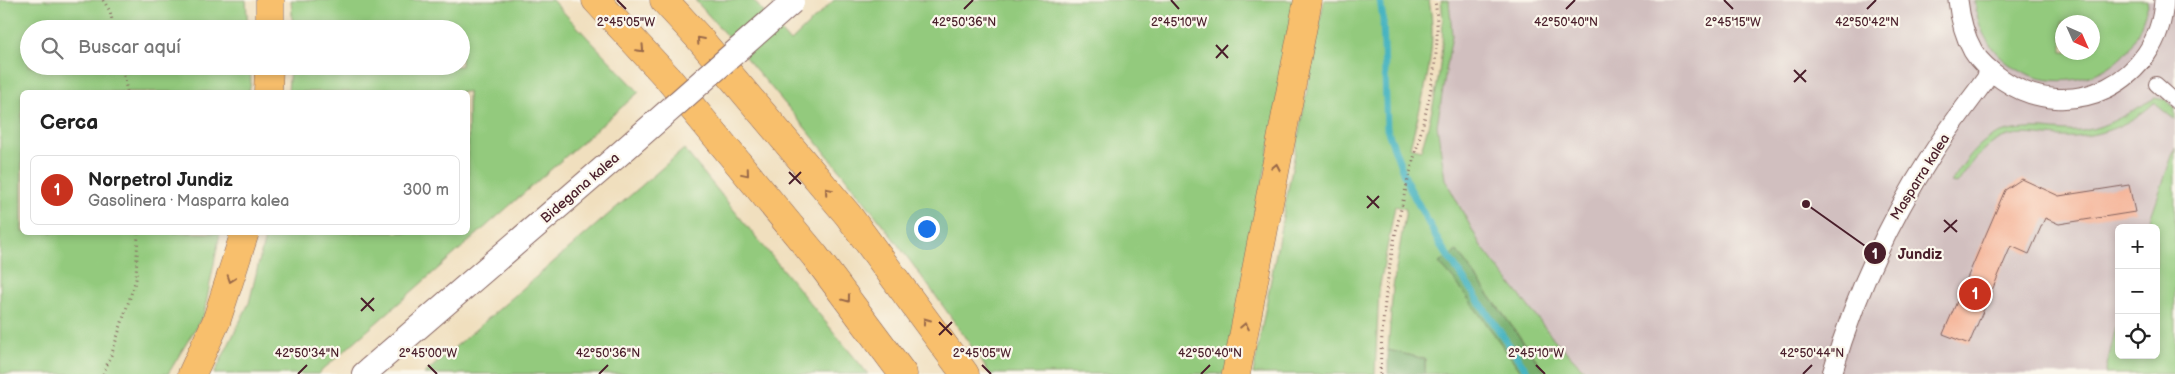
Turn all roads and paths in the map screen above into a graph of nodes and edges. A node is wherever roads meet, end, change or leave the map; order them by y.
1 (103, 0) edge
2 (270, 0) edge
3 (596, 0) edge
4 (664, 0) edge
5 (1308, 0) edge
6 (1435, 0) edge
7 (1958, 0) edge
8 (2164, 0) edge
9 (794, 1) edge
10 (112, 20) edge
11 (270, 20) edge
12 (1990, 72) junction
13 (123, 75) edge
14 (269, 75) edge
15 (2156, 84) dead end
16 (126, 90) edge
17 (268, 90) edge
18 (2175, 100) edge
19 (138, 235) edge
20 (244, 235) edge
21 (103, 374) edge
22 (192, 374) edge
23 (364, 374) edge
24 (903, 374) edge
25 (965, 374) edge
26 (1236, 374) edge
27 (1380, 374) edge
28 (1832, 374) edge

1 - 10 path
2 - 11 highway
3 -> 24 highway
25 -> 4 highway
26 -> 5 highway
6 - 27 path
7 - 12 street
8 - 12 street
9 - 23 street, Bidegana kalea, bridge
12 - 28 street, Masparra kalea
13 - 16 path
14 - 17 highway
15 - 18 street
19 - 21 path
20 -> 22 highway

